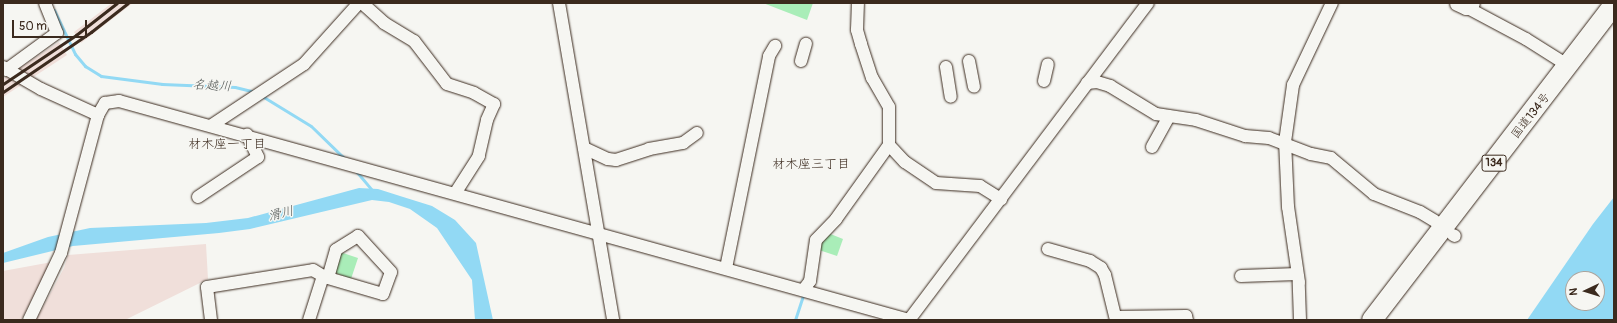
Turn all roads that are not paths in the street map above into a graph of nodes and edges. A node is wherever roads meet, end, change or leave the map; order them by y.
1 (45, 3) edge
2 (359, 3) edge
3 (362, 3) edge
4 (559, 3) edge
5 (858, 3) edge
6 (1148, 3) edge
7 (1332, 3) edge
8 (1465, 4) edge
9 (1614, 5) edge
10 (806, 44) dead end
11 (775, 46) dead end
12 (801, 61) dead end
13 (969, 61) dead end
14 (1561, 61) dead end
15 (1048, 64) dead end
16 (946, 67) dead end
17 (4, 68) edge
18 (1044, 81) dead end
19 (1087, 83) junction
20 (974, 87) dead end
21 (951, 97) dead end
22 (98, 115) junction
23 (1169, 116) junction
24 (212, 125) junction
25 (247, 134) junction
26 (697, 134) dead end
27 (1285, 142) junction
28 (889, 145) junction
29 (1152, 147) dead end
30 (584, 148) junction
31 (456, 192) junction
32 (198, 197) dead end
33 (1002, 199) junction
34 (1436, 221) dead end
35 (599, 234) junction
36 (1048, 249) dead end
37 (726, 268) junction
38 (1298, 274) junction
39 (1241, 276) dead end
40 (325, 277) junction
41 (809, 291) junction
42 (1116, 318) edge
43 (29, 320) edge
44 (211, 320) edge
45 (309, 320) edge
46 (613, 320) edge
47 (909, 320) edge
48 (1186, 320) edge
49 (1300, 320) edge
50 (1372, 320) edge

1 - 17 street
2 - 24 street
3 - 31 street
4 - 30 street
5 - 28 street
6 - 19 street
7 - 27 street
8 - 14 street
9 - 50 highway, 国道134号 / 134
10 - 12 street
11 - 37 street
13 - 20 street
15 - 18 street
16 - 21 street
17 - 22 street
19 - 23 street
19 - 33 street
22 - 24 street
22 - 43 street
23 - 27 street
23 - 29 street
24 - 25 street
25 - 31 street
25 - 32 street
26 - 30 street
27 - 34 street
27 - 38 street
28 - 33 street
28 - 41 street
30 - 35 street
31 - 35 street
33 - 47 street
35 - 37 street
35 - 46 street
36 - 42 street
37 - 41 street
38 - 39 street
38 - 49 street
40 - 40 street
40 - 44 street
40 - 45 street
41 - 47 street
42 - 48 street

